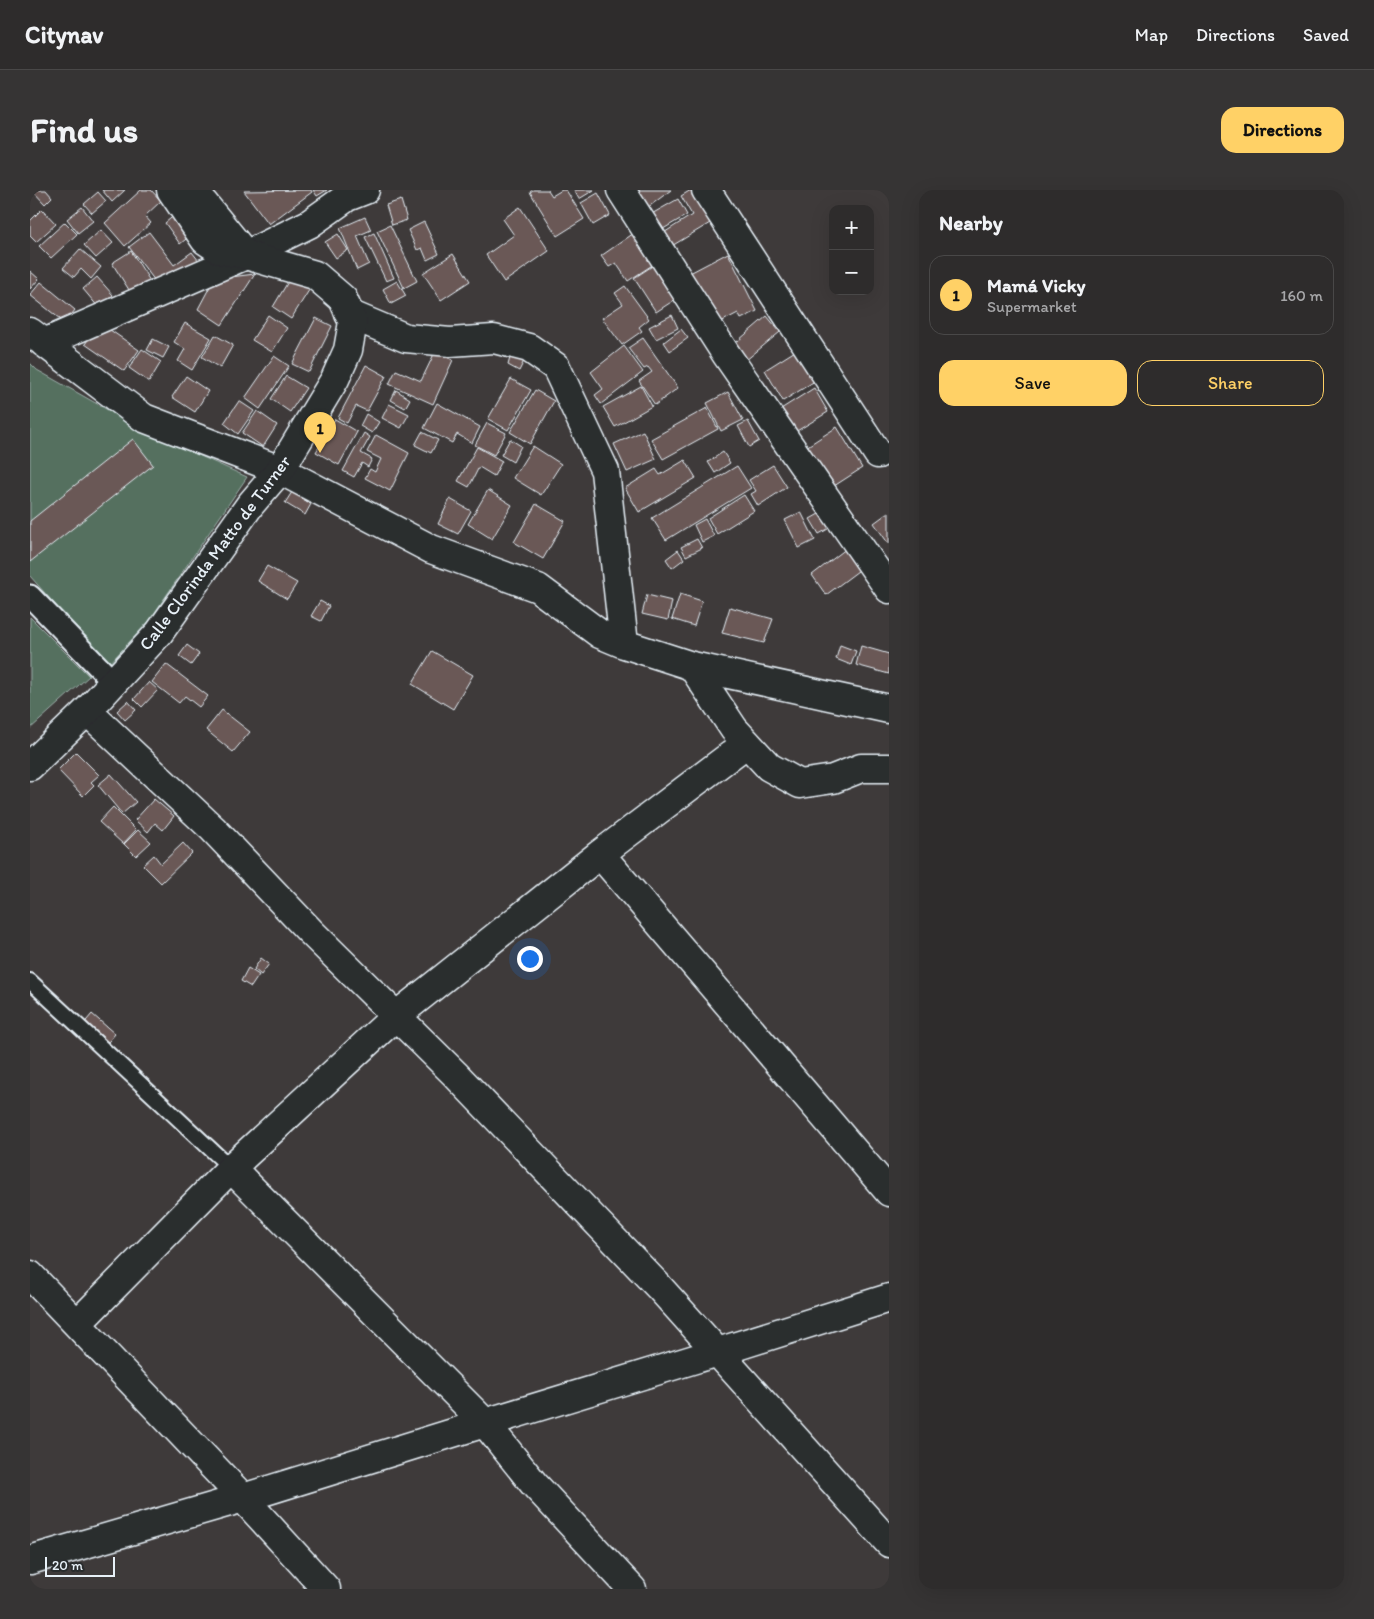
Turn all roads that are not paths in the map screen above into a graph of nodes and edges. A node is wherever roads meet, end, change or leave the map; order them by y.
1 (171, 190) edge
2 (194, 190) edge
3 (365, 190) edge
4 (621, 190) edge
5 (706, 190) edge
6 (246, 256) junction
7 (349, 314) junction
8 (37, 337) edge
9 (878, 454) dead end
10 (280, 470) junction
11 (889, 589) edge
12 (30, 596) edge
13 (624, 644) junction
14 (692, 666) junction
15 (113, 682) junction
16 (889, 709) edge
17 (87, 711) junction
18 (747, 743) junction
19 (30, 766) edge
20 (889, 768) edge
21 (600, 854) junction
22 (30, 981) edge
23 (396, 1016) junction
24 (231, 1168) junction
25 (889, 1192) edge
26 (30, 1275) edge
27 (889, 1298) edge
28 (77, 1324) junction
29 (718, 1352) junction
30 (485, 1423) junction
31 (243, 1498) junction
32 (889, 1543) edge
33 (30, 1560) edge
34 (326, 1589) edge
35 (632, 1589) edge

1 - 6 street, Calle Clorinda Matto de Turner
2 - 6 street
3 - 6 street
4 - 11 street
5 - 9 street
6 - 7 street, Calle Clorinda Matto de Turner
6 - 8 street
7 - 10 street, Calle Clorinda Matto de Turner
7 - 13 street
8 - 10 street
10 - 13 street
10 - 15 street, Calle Clorinda Matto de Turner
12 - 15 street
13 - 14 street
14 - 16 street
14 - 18 street
15 - 17 street, Calle Clorinda Matto de Turner
17 - 19 street, Calle Clorinda Matto de Turner
17 - 23 street
18 - 20 street
18 - 21 street
21 - 23 street
21 - 25 street
22 - 24 lane
23 - 24 street
23 - 29 street
24 - 28 street
24 - 30 street
26 - 28 street
27 - 29 street
28 - 31 street
29 - 30 street
29 - 32 street
30 - 31 street
30 - 35 street
31 - 33 street
31 - 34 street

